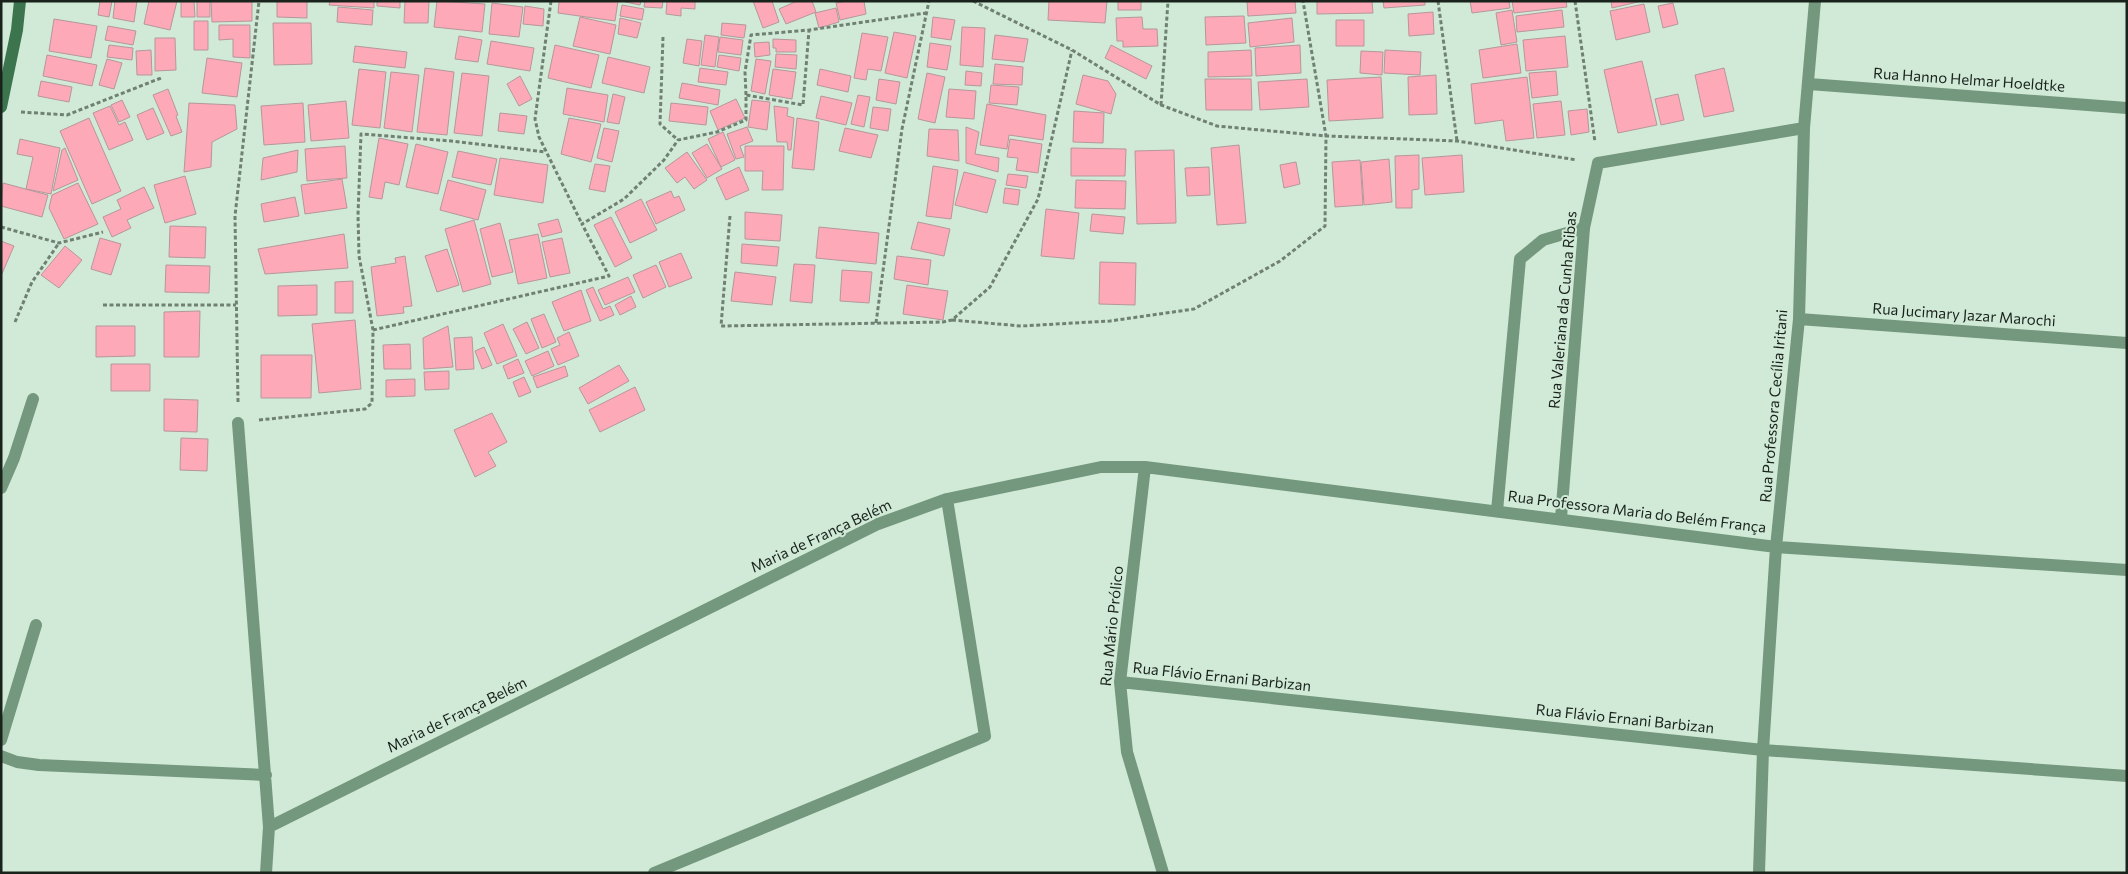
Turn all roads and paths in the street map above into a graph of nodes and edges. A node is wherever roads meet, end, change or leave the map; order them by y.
1 (20, 1) edge
2 (259, 1) edge
3 (551, 1) edge
4 (929, 1) edge
5 (973, 1) edge
6 (1168, 1) edge
7 (1303, 1) edge
8 (1438, 1) edge
9 (1575, 1) edge
10 (1815, 1) edge
11 (926, 13) junction
12 (809, 30) junction
13 (663, 37) dead end
14 (1072, 50) junction
15 (161, 78) dead end
16 (1809, 84) junction
17 (746, 95) junction
18 (1161, 105) junction
19 (1, 107) edge
20 (2127, 108) edge
21 (18, 112) dead end
22 (1804, 128) junction
23 (1326, 136) junction
24 (678, 140) junction
25 (1457, 141) junction
26 (546, 152) junction
27 (1598, 163) junction
28 (730, 216) dead end
29 (582, 224) junction
30 (1, 227) edge
31 (1584, 228) junction
32 (103, 232) dead end
33 (59, 243) junction
34 (103, 305) dead end
35 (236, 305) junction
36 (1799, 318) junction
37 (952, 320) junction
38 (14, 322) dead end
39 (876, 323) junction
40 (373, 330) junction
41 (2127, 343) edge
42 (33, 399) dead end
43 (238, 423) junction
44 (1145, 467) junction
45 (1, 488) edge
46 (948, 499) junction
47 (1497, 510) junction
48 (1561, 518) junction
49 (1776, 547) junction
50 (2127, 570) edge
51 (36, 625) dead end
52 (1120, 682) junction
53 (1, 740) edge
54 (1763, 750) junction
55 (1, 756) edge
56 (266, 775) junction
57 (2127, 776) edge
58 (270, 827) junction
59 (266, 873) edge
60 (654, 873) edge
61 (1164, 873) edge
62 (1759, 873) edge

1 - 19 street
2 - 35 path
3 - 26 path
4 - 11 path
5 - 14 path
6 - 18 path
7 - 23 path
8 - 25 path
9 - 27 path
10 - 16 street, Rua Professora Cecília Iritani
11 - 12 path
11 - 39 path
12 - 17 path
12 - 17 path
13 - 24 path
14 - 18 path
14 - 37 path
15 - 21 path
16 - 20 street, Rua Hanno Helmar Hoeldtke
16 - 22 street, Rua Professora Cecília Iritani
17 - 24 path
18 - 23 path
22 - 27 street
22 - 36 street, Rua Professora Cecília Iritani
23 - 25 path
23 - 37 path
24 - 29 path
25 - 27 path
26 - 29 path
26 - 40 path
27 - 31 street, Rua Valeriana da Cunha Ribas
28 - 39 path
29 - 40 path
30 - 33 path
31 - 47 street
31 - 48 street, Rua Valeriana da Cunha Ribas
32 - 33 path
33 - 38 path
34 - 35 path
35 - 43 path
36 - 41 street, Rua Jucimary Jazar Marochi
36 - 49 street, Rua Professora Cecília Iritani
37 - 39 path
40 - 43 path
42 - 45 street
43 - 56 street
44 - 46 street, Rua Professora Maria do Belém França
44 - 47 street, Rua Professora Maria do Belém França
44 - 52 street, Rua Mário Prólico
46 - 58 street, Maria de França Belém
46 - 60 street
47 - 48 street, Rua Professora Maria do Belém França
48 - 49 street, Rua Professora Maria do Belém França
49 - 50 street, Rua Professora Maria do Belém França
49 - 54 street, Rua Professora Cecília Iritani
51 - 53 street
52 - 54 street, Rua Flávio Ernani Barbizan
52 - 61 street, Rua Mário Prólico
54 - 57 street, Rua Flávio Ernani Barbizan
54 - 62 street, Rua Professora Cecília Iritani
55 - 56 street
56 - 58 street
58 - 59 street

